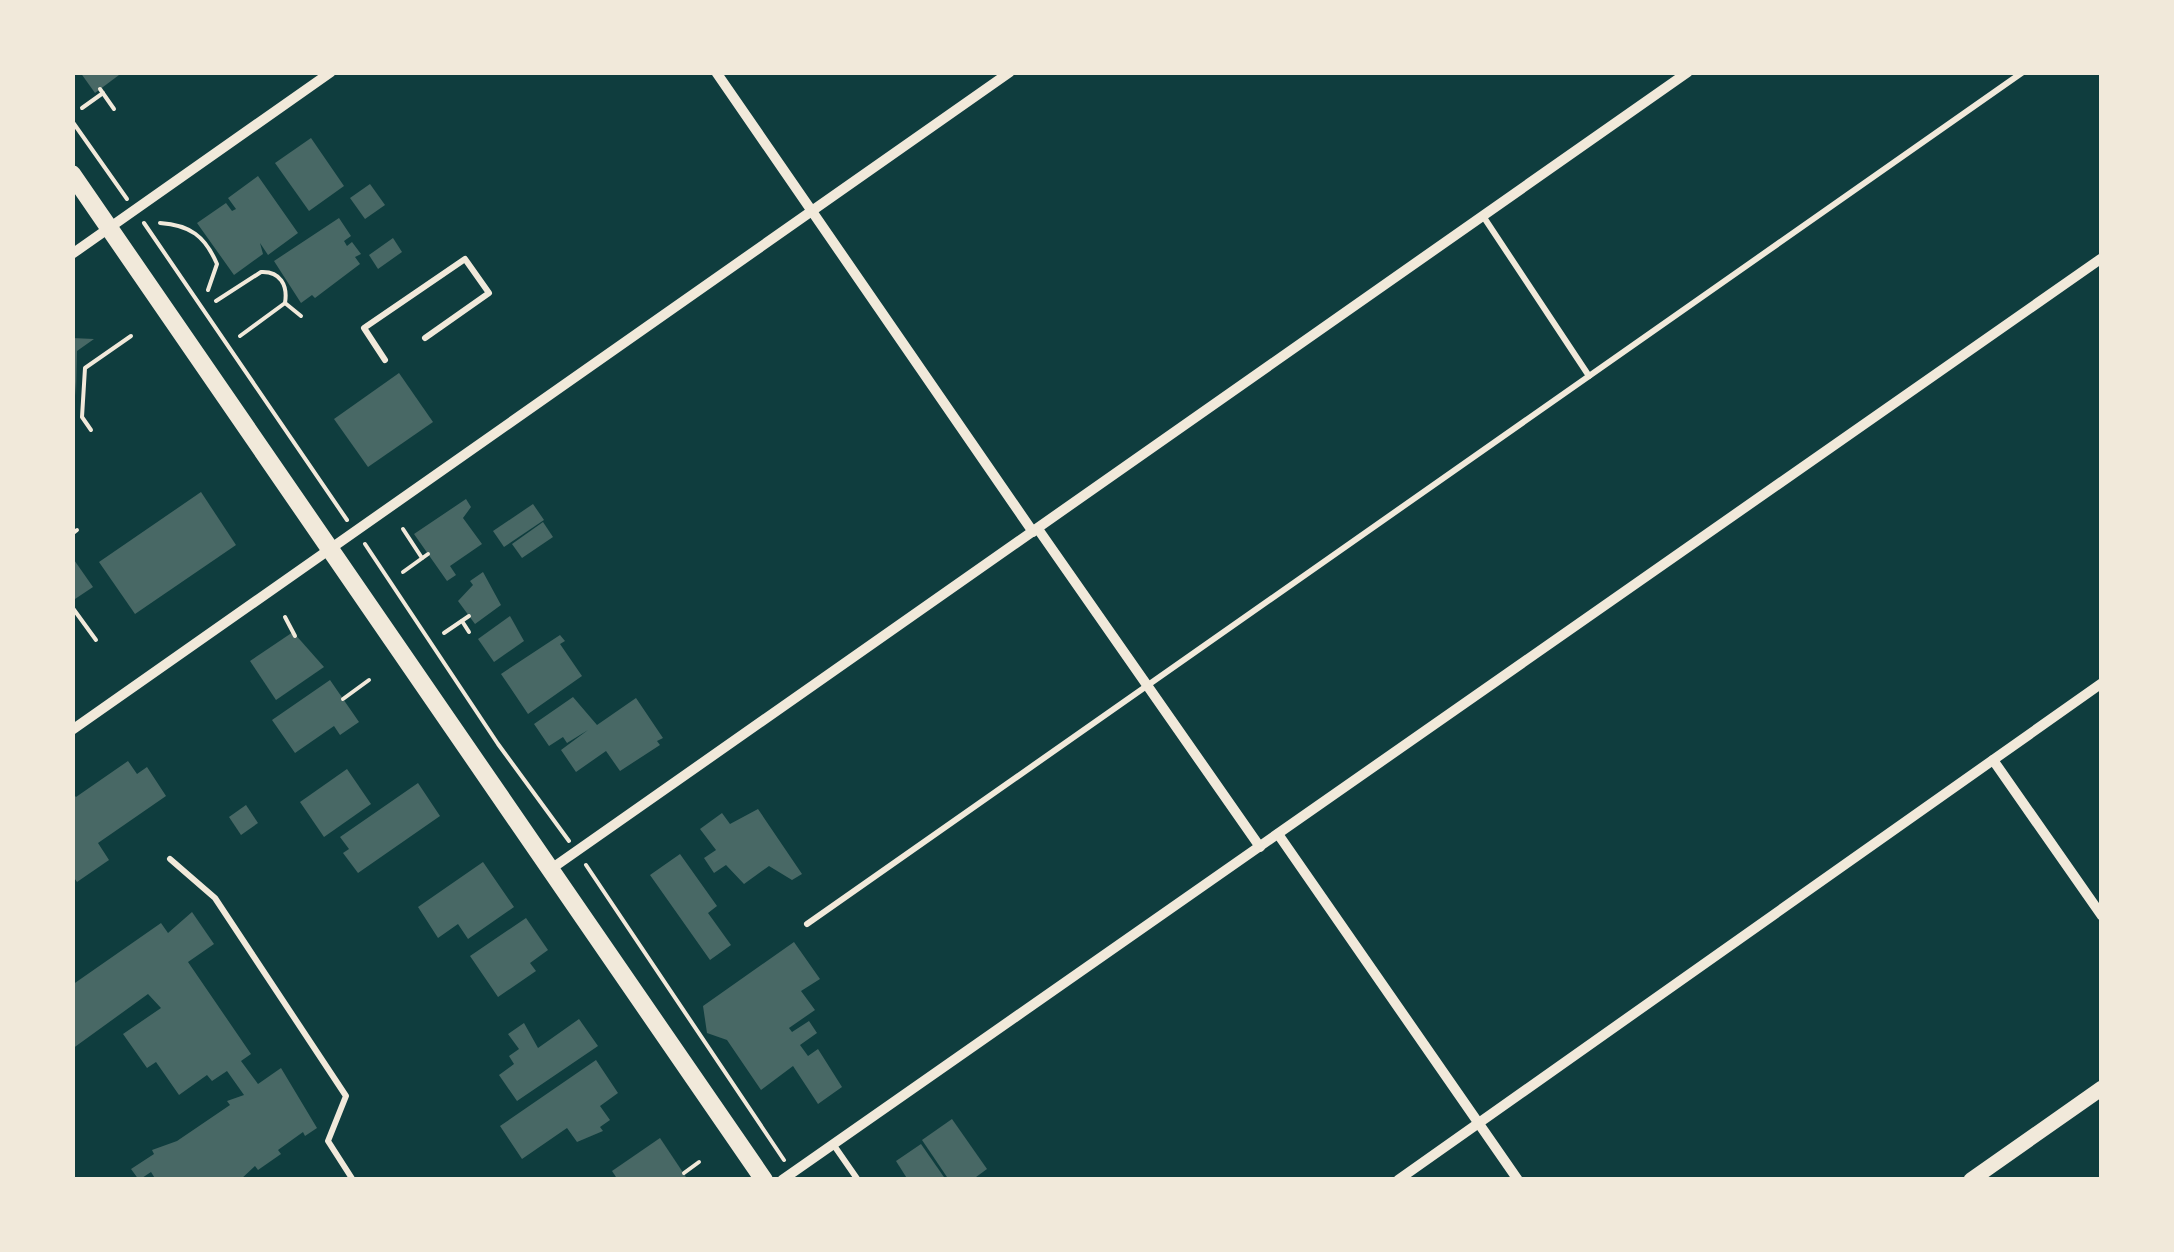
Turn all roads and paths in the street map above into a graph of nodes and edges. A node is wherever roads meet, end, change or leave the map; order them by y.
1 (331, 72) edge
2 (716, 72) edge
3 (1010, 72) edge
4 (1688, 72) edge
5 (2023, 72) edge
6 (82, 108) dead end
7 (114, 109) dead end
8 (72, 120) edge
9 (72, 174) edge
10 (124, 194) dead end
11 (812, 212) junction
12 (1483, 216) junction
13 (141, 218) dead end
14 (160, 222) dead end
15 (109, 228) junction
16 (72, 254) edge
17 (2102, 258) edge
18 (208, 290) dead end
19 (216, 301) dead end
20 (285, 302) junction
21 (301, 316) dead end
22 (130, 336) dead end
23 (240, 336) dead end
24 (424, 338) dead end
25 (385, 360) dead end
26 (1590, 376) junction
27 (76, 387) dead end
28 (84, 388) junction
29 (91, 430) dead end
30 (344, 516) dead end
31 (402, 529) dead end
32 (1035, 530) junction
33 (362, 540) dead end
34 (329, 546) junction
35 (403, 572) dead end
36 (72, 607) edge
37 (469, 616) dead end
38 (285, 617) dead end
39 (462, 621) junction
40 (469, 632) dead end
41 (444, 633) dead end
42 (295, 636) dead end
43 (96, 640) dead end
44 (369, 680) dead end
45 (2102, 683) edge
46 (1148, 686) junction
47 (343, 699) dead end
48 (72, 730) edge
49 (1993, 760) junction
50 (1278, 834) junction
51 (568, 838) dead end
52 (1260, 847) junction
53 (170, 859) dead end
54 (584, 863) dead end
55 (551, 869) junction
56 (2102, 916) edge
57 (807, 924) dead end
58 (2102, 1088) edge
59 (1478, 1123) junction
60 (833, 1144) junction
61 (782, 1156) dead end
62 (698, 1162) dead end
63 (684, 1173) dead end
64 (353, 1180) edge
65 (764, 1180) edge
66 (782, 1180) edge
67 (858, 1180) edge
68 (1398, 1180) edge
69 (1518, 1180) edge
70 (1971, 1180) edge

1 - 15 street
2 - 11 street
3 - 11 street
4 - 12 street
5 - 26 lane
6 - 7 path
8 - 10 path
9 - 15 main road
11 - 32 street
11 - 34 street
12 - 26 lane
12 - 32 street
13 - 30 path
14 - 18 path
15 - 16 street
15 - 34 main road
17 - 50 street
19 - 20 path
20 - 21 path
20 - 23 path
22 - 28 path
24 - 25 lane
26 - 46 lane
27 - 28 path
28 - 29 path
31 - 35 path
32 - 46 street
32 - 55 street
33 - 51 path
34 - 48 street
34 - 55 main road
36 - 43 path
37 - 39 path
38 - 42 path
39 - 40 path
39 - 41 path
44 - 47 path
45 - 49 street
46 - 52 street
46 - 57 lane
49 - 56 street
49 - 59 street
50 - 52 street
50 - 59 street
52 - 60 street
53 - 64 lane
54 - 61 path
55 - 65 main road
58 - 70 street
59 - 68 street
59 - 69 street
60 - 66 street
60 - 67 lane
62 - 63 path

